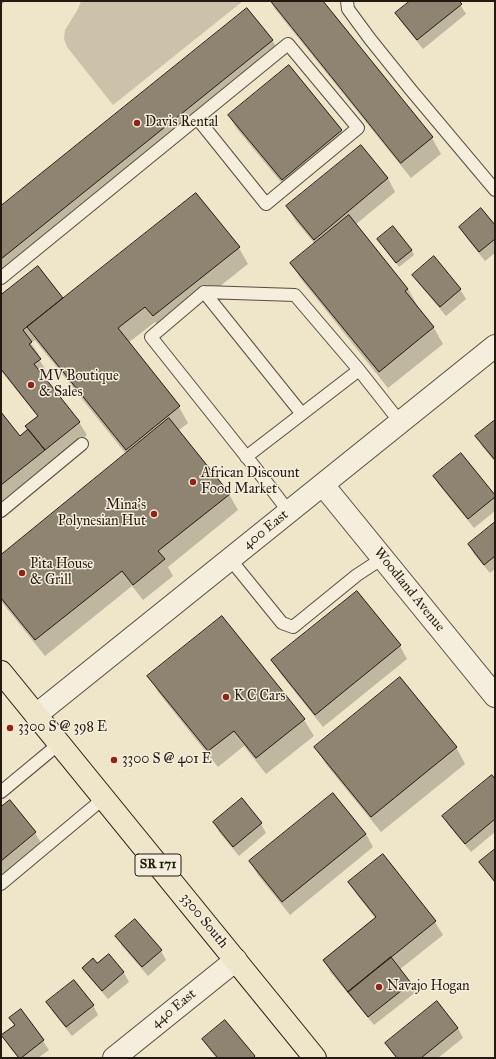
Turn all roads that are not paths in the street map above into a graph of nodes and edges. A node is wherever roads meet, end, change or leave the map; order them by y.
1 (347, 1) edge
2 (197, 118) junction
3 (495, 190) edge
4 (1, 278) edge
5 (204, 292) junction
6 (495, 346) edge
7 (360, 370) junction
8 (302, 414) junction
9 (400, 422) junction
10 (82, 444) dead end
11 (246, 457) junction
12 (323, 485) junction
13 (1, 511) edge
14 (289, 512) junction
15 (383, 558) junction
16 (230, 559) junction
17 (1, 672) edge
18 (495, 696) edge
19 (36, 714) junction
20 (60, 743) junction
21 (1, 792) edge
22 (104, 798) junction
23 (1, 884) edge
24 (236, 960) junction
25 (114, 1058) edge
26 (315, 1058) edge

1 - 3 lane
2 - 2 lane
2 - 4 lane
5 - 7 lane
5 - 8 lane
5 - 11 lane
6 - 9 street, 400 East
7 - 8 lane
7 - 9 lane
8 - 11 lane
9 - 12 street, 400 East
10 - 13 lane
11 - 14 lane
12 - 14 street, 400 East
12 - 15 street, Woodland Avenue
14 - 16 street, 400 East
15 - 16 lane
15 - 18 street, Woodland Avenue
16 - 19 street, 400 East
17 - 19 main road, 3300 South / SR 171
19 - 20 main road, 3300 South / SR 171
20 - 21 lane
20 - 22 main road, 3300 South / SR 171
22 - 23 lane
22 - 24 main road, 3300 South / SR 171
24 - 25 street, 440 East
24 - 26 main road, 3300 South / SR 171

